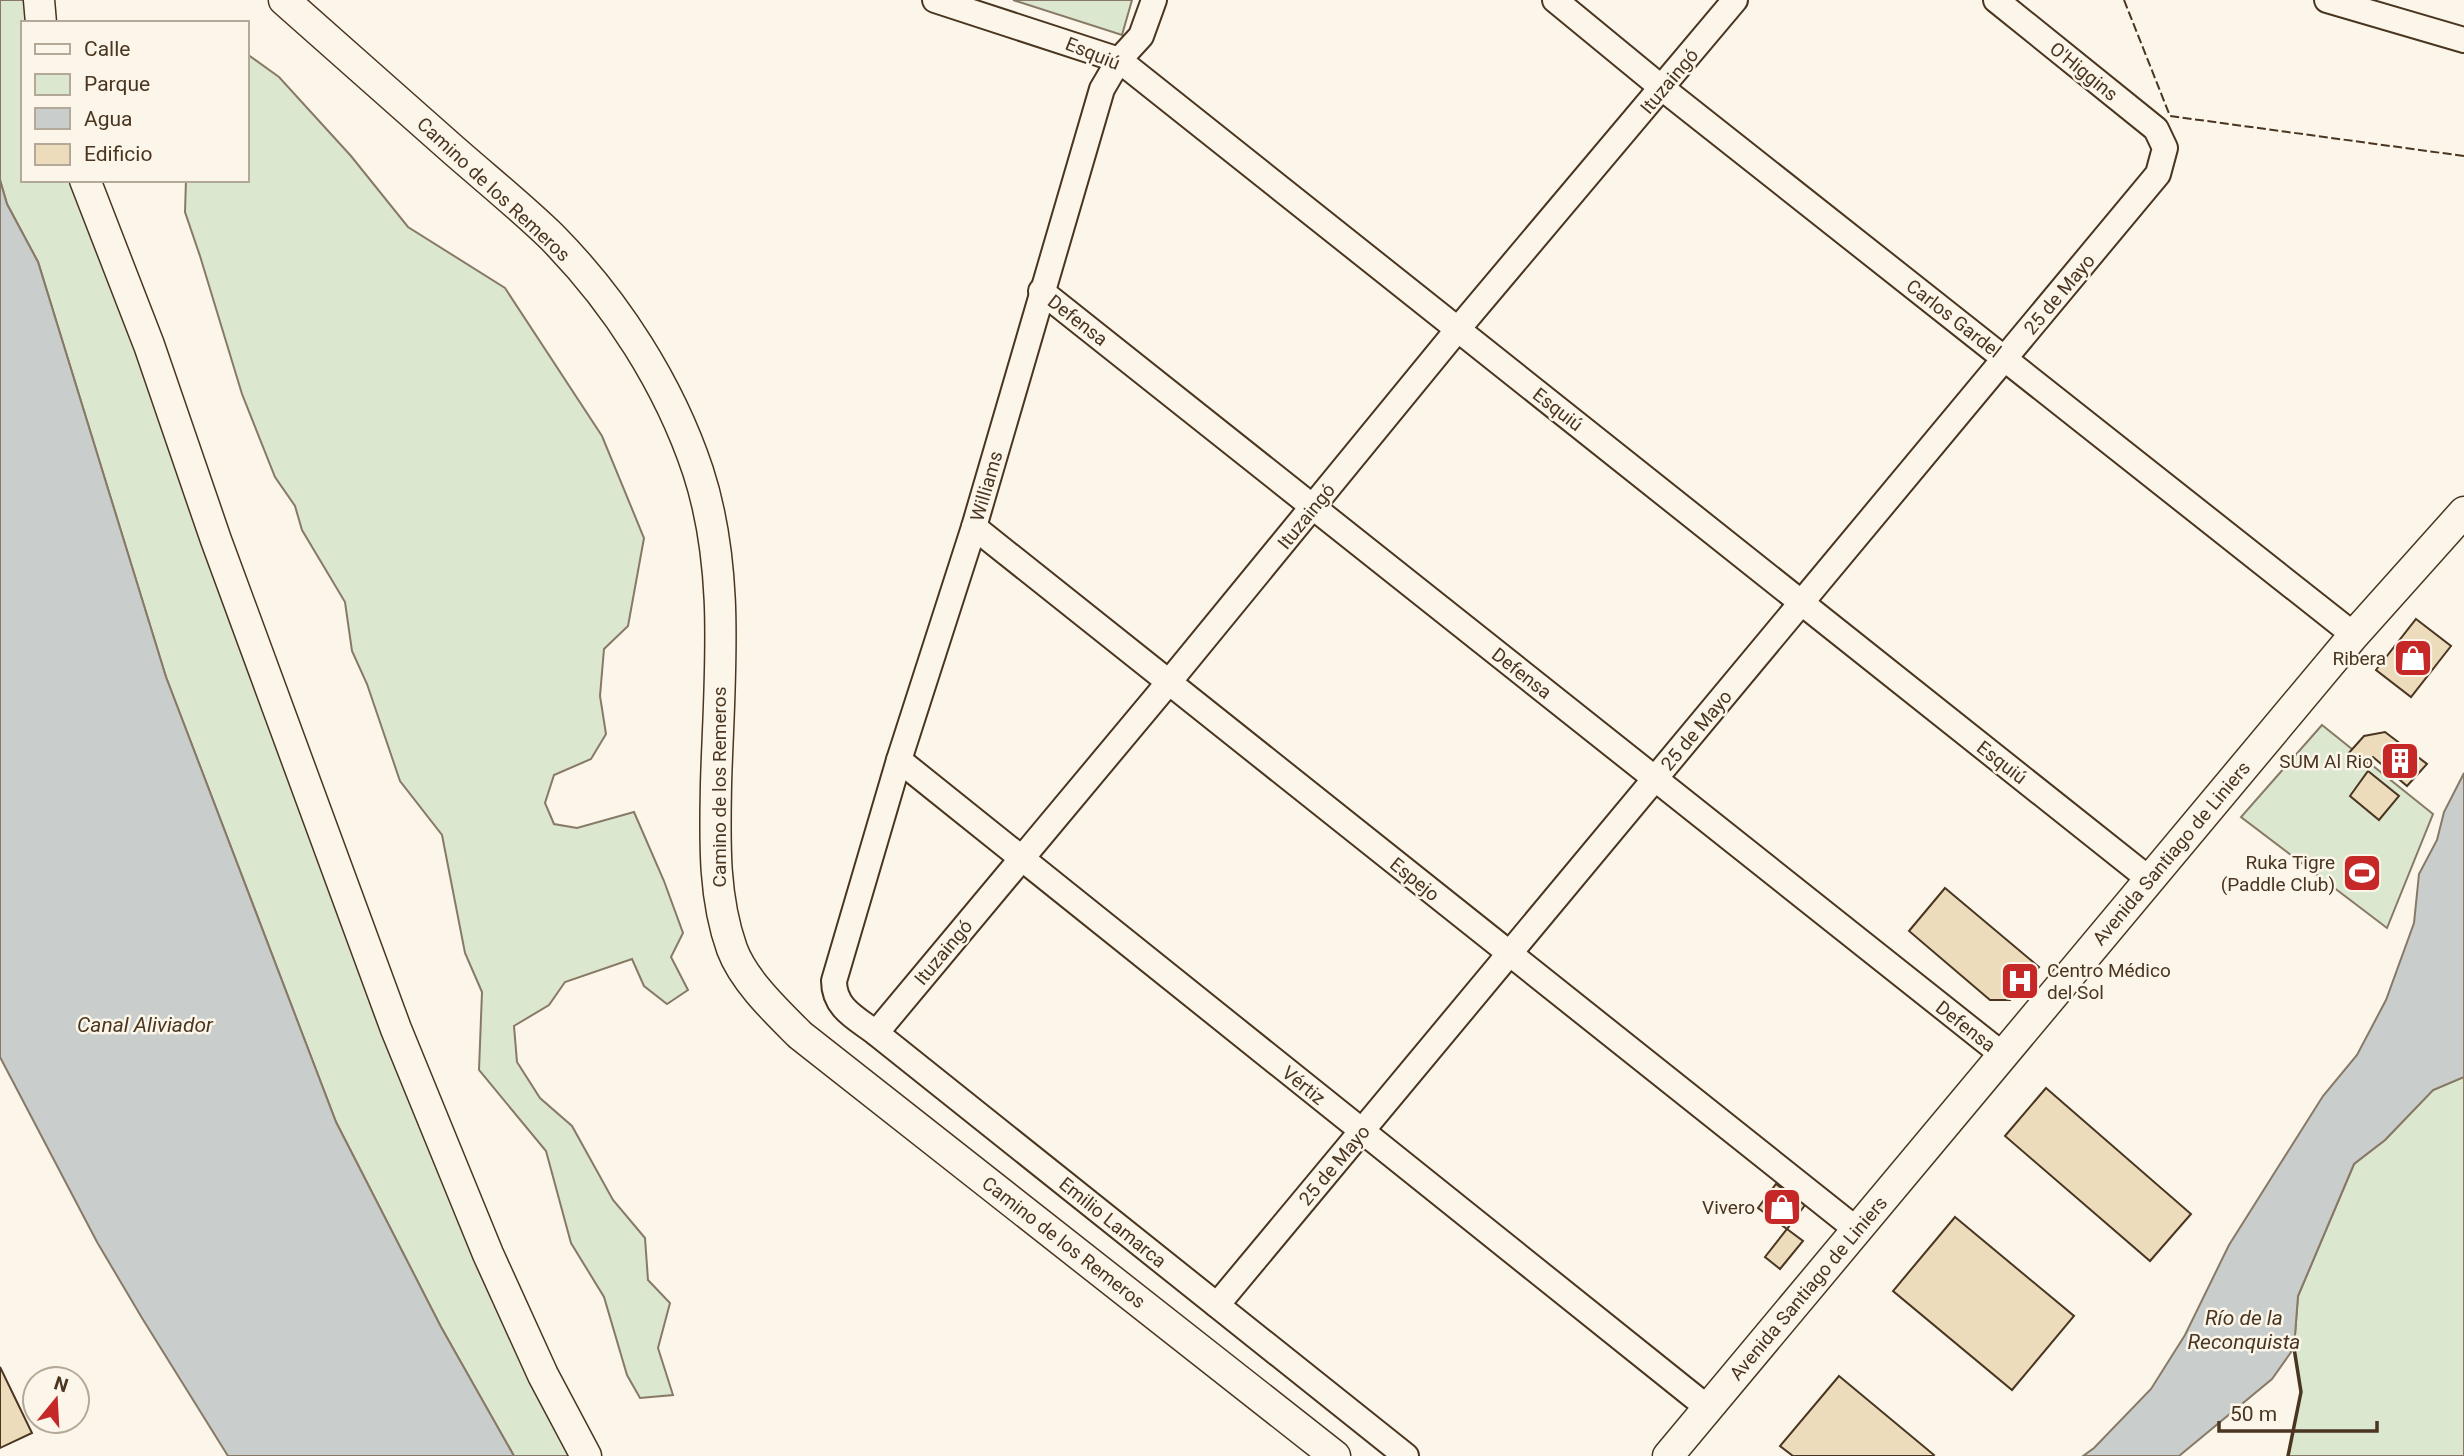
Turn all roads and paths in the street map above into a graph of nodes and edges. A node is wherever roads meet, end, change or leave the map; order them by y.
1 (39, 0) edge
2 (284, 0) edge
3 (935, 0) edge
4 (1154, 0) edge
5 (1555, 0) edge
6 (1735, 0) edge
7 (1996, 0) edge
8 (2327, 0) edge
9 (41, 21) edge
10 (2464, 40) edge
11 (1119, 60) junction
12 (1662, 88) junction
13 (2165, 148) joint
14 (86, 182) edge
15 (1041, 291) junction
16 (1458, 330) junction
17 (2005, 358) junction
18 (1313, 507) junction
19 (2464, 512) edge
20 (974, 527) junction
21 (1802, 603) junction
22 (2354, 635) junction
23 (1169, 682) junction
24 (900, 760) junction
25 (1656, 779) junction
26 (1022, 859) junction
27 (2149, 878) junction
28 (1510, 954) junction
29 (834, 981) joint
30 (876, 1032) junction
31 (2003, 1055) junction
32 (1362, 1132) junction
33 (1857, 1230) junction
34 (1217, 1305) junction
35 (1709, 1408) junction
36 (586, 1456) edge
37 (1335, 1456) edge
38 (1406, 1456) edge
39 (1668, 1456) edge

1 - 9 main road
2 - 37 main road, Camino de los Remeros
3 - 11 street, Esquiú
4 - 11 street, Williams
5 - 12 street, Carlos Gardel
6 - 12 street, Ituzaingó
7 - 13 street, O'Higgins
8 - 10 street
11 - 15 street, Williams
11 - 16 street, Esquiú
12 - 16 street, Ituzaingó
12 - 17 street, Carlos Gardel
13 - 17 street, 25 de Mayo
14 - 36 main road
15 - 18 street, Defensa
15 - 20 street, Williams
16 - 18 street, Ituzaingó
16 - 21 street, Esquiú
17 - 21 street, 25 de Mayo
17 - 22 street, Carlos Gardel
18 - 23 street, Ituzaingó
18 - 25 street, Defensa
19 - 22 main road, Avenida Santiago de Liniers
20 - 23 street, Espejo
20 - 24 street, Williams
21 - 25 street, 25 de Mayo
21 - 27 street, Esquiú
22 - 27 main road, Avenida Santiago de Liniers
23 - 26 street, Ituzaingó
23 - 28 street, Espejo
24 - 26 street, Vértiz
24 - 29 street, Williams
25 - 28 street, 25 de Mayo
25 - 31 street, Defensa
26 - 30 street, Ituzaingó
26 - 32 street, Vértiz
27 - 31 main road, Avenida Santiago de Liniers
28 - 32 street, 25 de Mayo
28 - 33 street, Espejo
29 - 30 street, Emilio Lamarca
30 - 34 street, Emilio Lamarca
31 - 33 main road, Avenida Santiago de Liniers
32 - 34 street, 25 de Mayo
32 - 35 street, Vértiz
33 - 35 main road, Avenida Santiago de Liniers
34 - 38 street, Emilio Lamarca
35 - 39 main road, Avenida Santiago de Liniers

